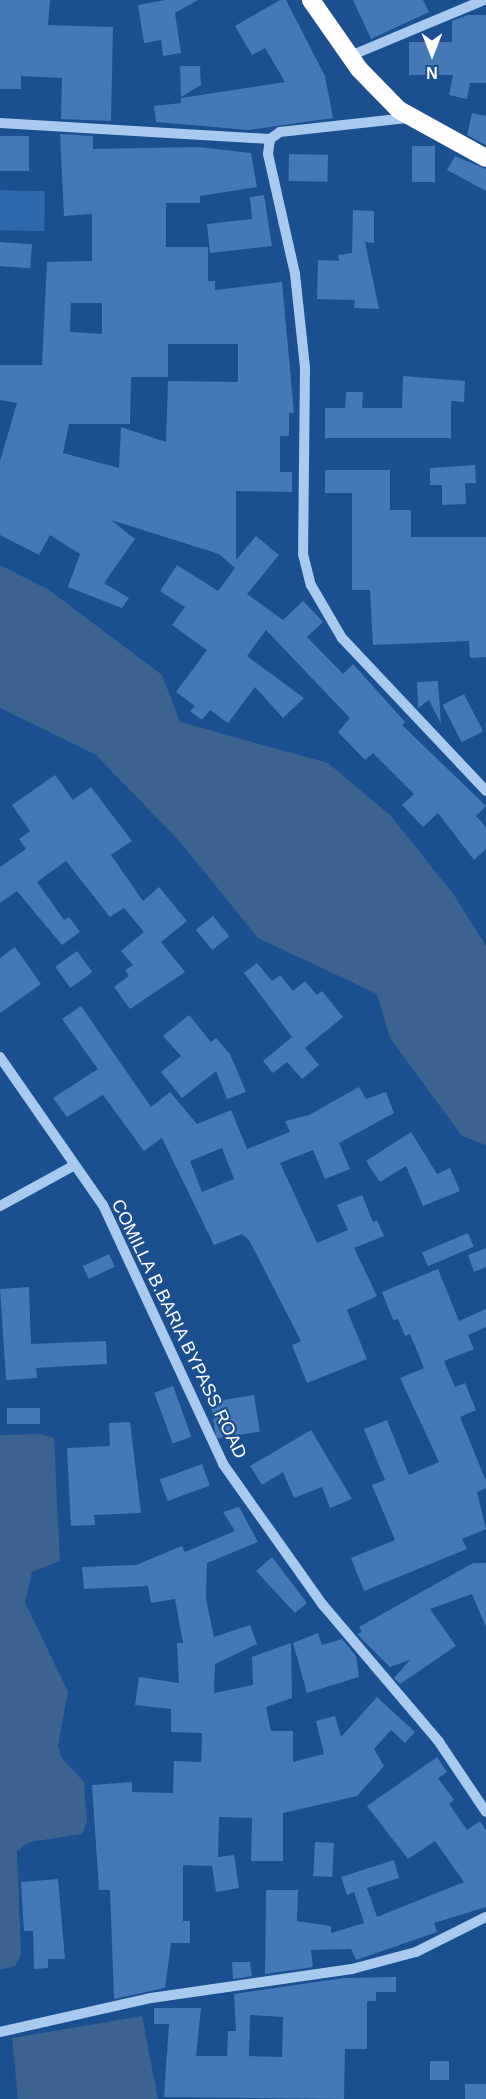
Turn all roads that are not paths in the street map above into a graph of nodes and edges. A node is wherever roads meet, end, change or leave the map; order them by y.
1 (311, 0) edge
2 (484, 0) edge
3 (350, 56) junction
4 (407, 118) junction
5 (0, 123) edge
6 (270, 139) junction
7 (486, 158) edge
8 (486, 791) edge
9 (0, 1057) edge
10 (73, 1166) junction
11 (0, 1206) edge
12 (486, 1812) edge
13 (486, 1917) edge
14 (0, 2032) edge

1 - 3 highway
2 - 3 street
3 - 4 highway
4 - 6 street
4 - 7 highway
5 - 6 street
6 - 8 street
9 - 10 street, COMILLA B.BARIA BYPASS ROAD
10 - 11 street
10 - 12 street, COMILLA B.BARIA BYPASS ROAD
13 - 14 street

